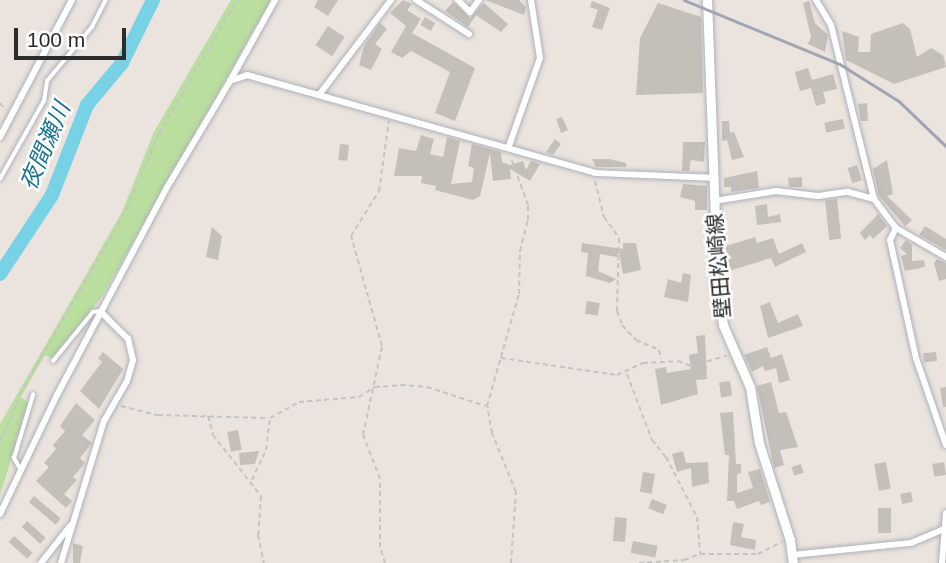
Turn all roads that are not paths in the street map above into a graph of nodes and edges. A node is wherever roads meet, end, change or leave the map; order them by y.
1 (72, 0) edge
2 (106, 0) edge
3 (275, 0) edge
4 (391, 0) edge
5 (416, 0) edge
6 (458, 0) edge
7 (479, 0) edge
8 (531, 0) edge
9 (707, 0) edge
10 (816, 0) edge
11 (469, 34) dead end
12 (230, 81) junction
13 (319, 95) junction
14 (0, 137) edge
15 (509, 146) junction
16 (714, 178) junction
17 (0, 179) edge
18 (874, 199) junction
19 (713, 201) junction
20 (896, 228) junction
21 (946, 257) edge
22 (101, 312) junction
23 (53, 361) dead end
24 (33, 395) dead end
25 (946, 445) edge
26 (20, 469) junction
27 (946, 513) edge
28 (0, 514) edge
29 (72, 523) junction
30 (944, 529) edge
31 (792, 559) edge
32 (41, 563) edge
33 (61, 563) edge
34 (942, 563) edge

1 - 14 street
2 - 17 lane
3 - 12 street
4 - 13 street
5 - 11 street
6 - 7 street
8 - 15 street
9 - 16 main road, 壁田松崎線
10 - 18 street
12 - 13 street
12 - 22 street
13 - 15 street
15 - 16 street
16 - 19 main road, 壁田松崎線
18 - 19 street
18 - 20 street
19 - 31 main road, 壁田松崎線
20 - 21 street
20 - 25 street
22 - 23 lane
22 - 26 street
22 - 29 street
24 - 26 lane
26 - 28 street
27 - 30 street
29 - 32 street
29 - 33 street
30 - 31 street
30 - 34 street

